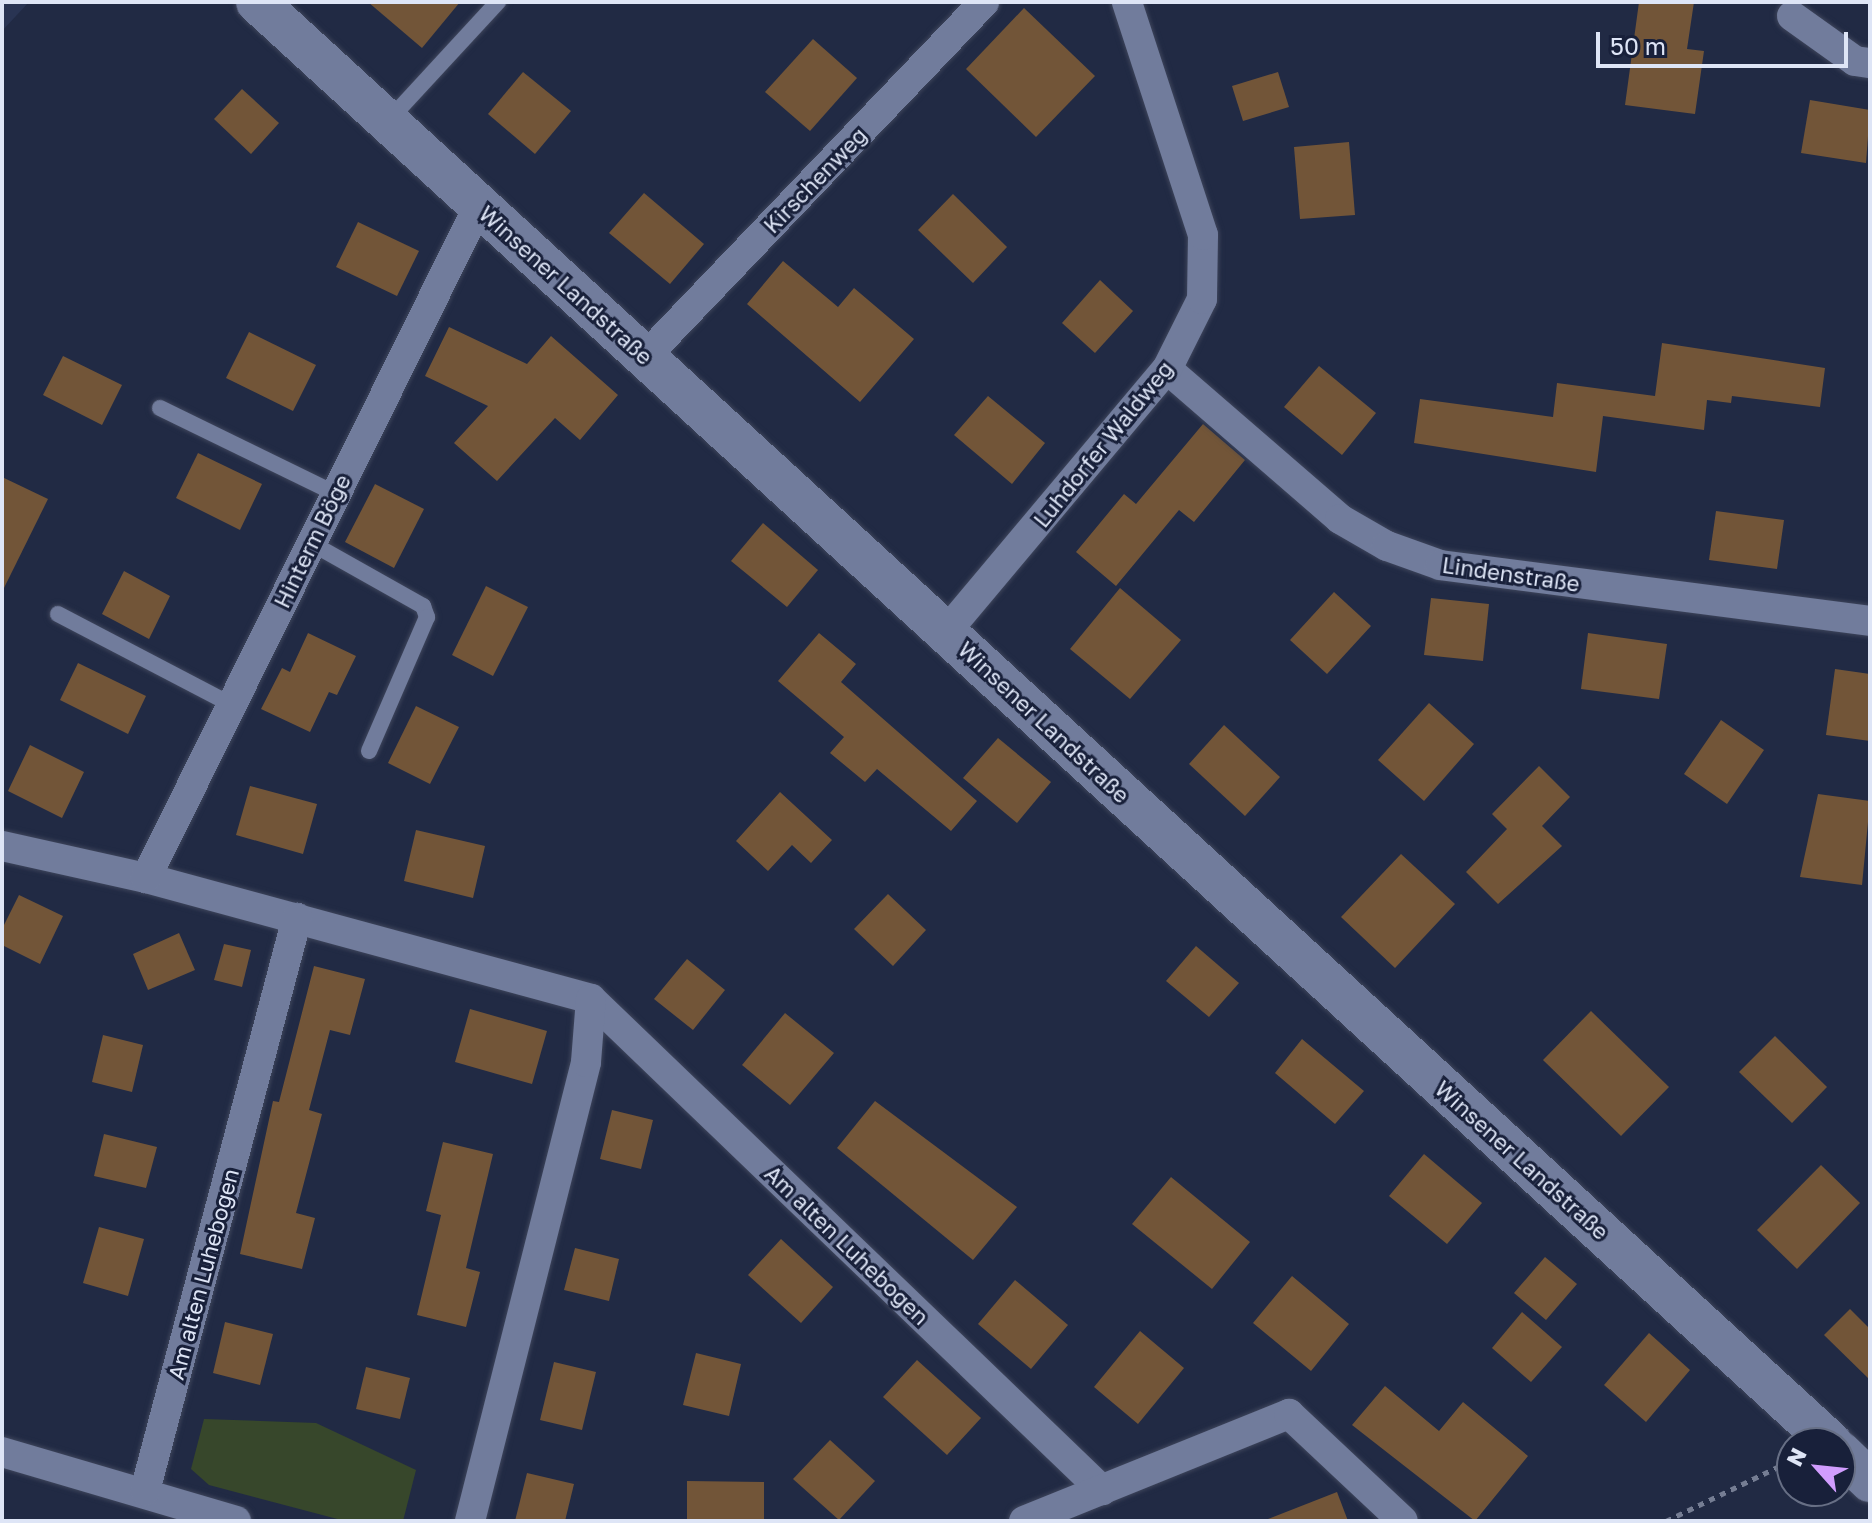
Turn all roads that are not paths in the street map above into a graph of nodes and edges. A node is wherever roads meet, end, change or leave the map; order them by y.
1 (257, 2) edge
2 (498, 2) edge
3 (984, 2) edge
4 (1127, 2) edge
5 (1792, 16) dead end
6 (1870, 63) edge
7 (388, 121) junction
8 (479, 205) junction
9 (645, 357) junction
10 (1167, 369) junction
11 (160, 408) dead end
12 (336, 494) junction
13 (311, 543) junction
14 (58, 614) dead end
15 (1870, 621) edge
16 (946, 632) junction
17 (232, 705) junction
18 (369, 751) dead end
19 (2, 846) edge
20 (146, 878) junction
21 (297, 918) junction
22 (591, 999) junction
23 (1814, 1427) edge
24 (2, 1452) edge
25 (1102, 1490) junction
26 (145, 1491) junction
27 (236, 1521) edge
28 (470, 1521) edge
29 (1024, 1521) edge
30 (1403, 1521) edge

1 - 7 main road, Winsener Landstraße
2 - 7 lane
3 - 9 street, Kirschenweg
4 - 10 street, Luhdorfer Waldweg
5 - 6 street
7 - 8 main road, Winsener Landstraße
8 - 9 main road, Winsener Landstraße
8 - 12 street, Hinterm Böge
9 - 16 main road, Winsener Landstraße
10 - 15 street, Lindenstraße
10 - 16 street, Luhdorfer Waldweg
11 - 12 lane
12 - 13 street, Hinterm Böge
13 - 17 street, Hinterm Böge
13 - 18 lane
14 - 17 lane
16 - 23 main road, Winsener Landstraße
17 - 20 street, Hinterm Böge
19 - 20 street, Am alten Luhebogen
20 - 21 street, Am alten Luhebogen
21 - 22 street, Am alten Luhebogen
21 - 26 street, Am alten Luhebogen
22 - 25 street, Am alten Luhebogen
22 - 28 street
24 - 26 street
25 - 29 street
25 - 30 street
26 - 27 street

